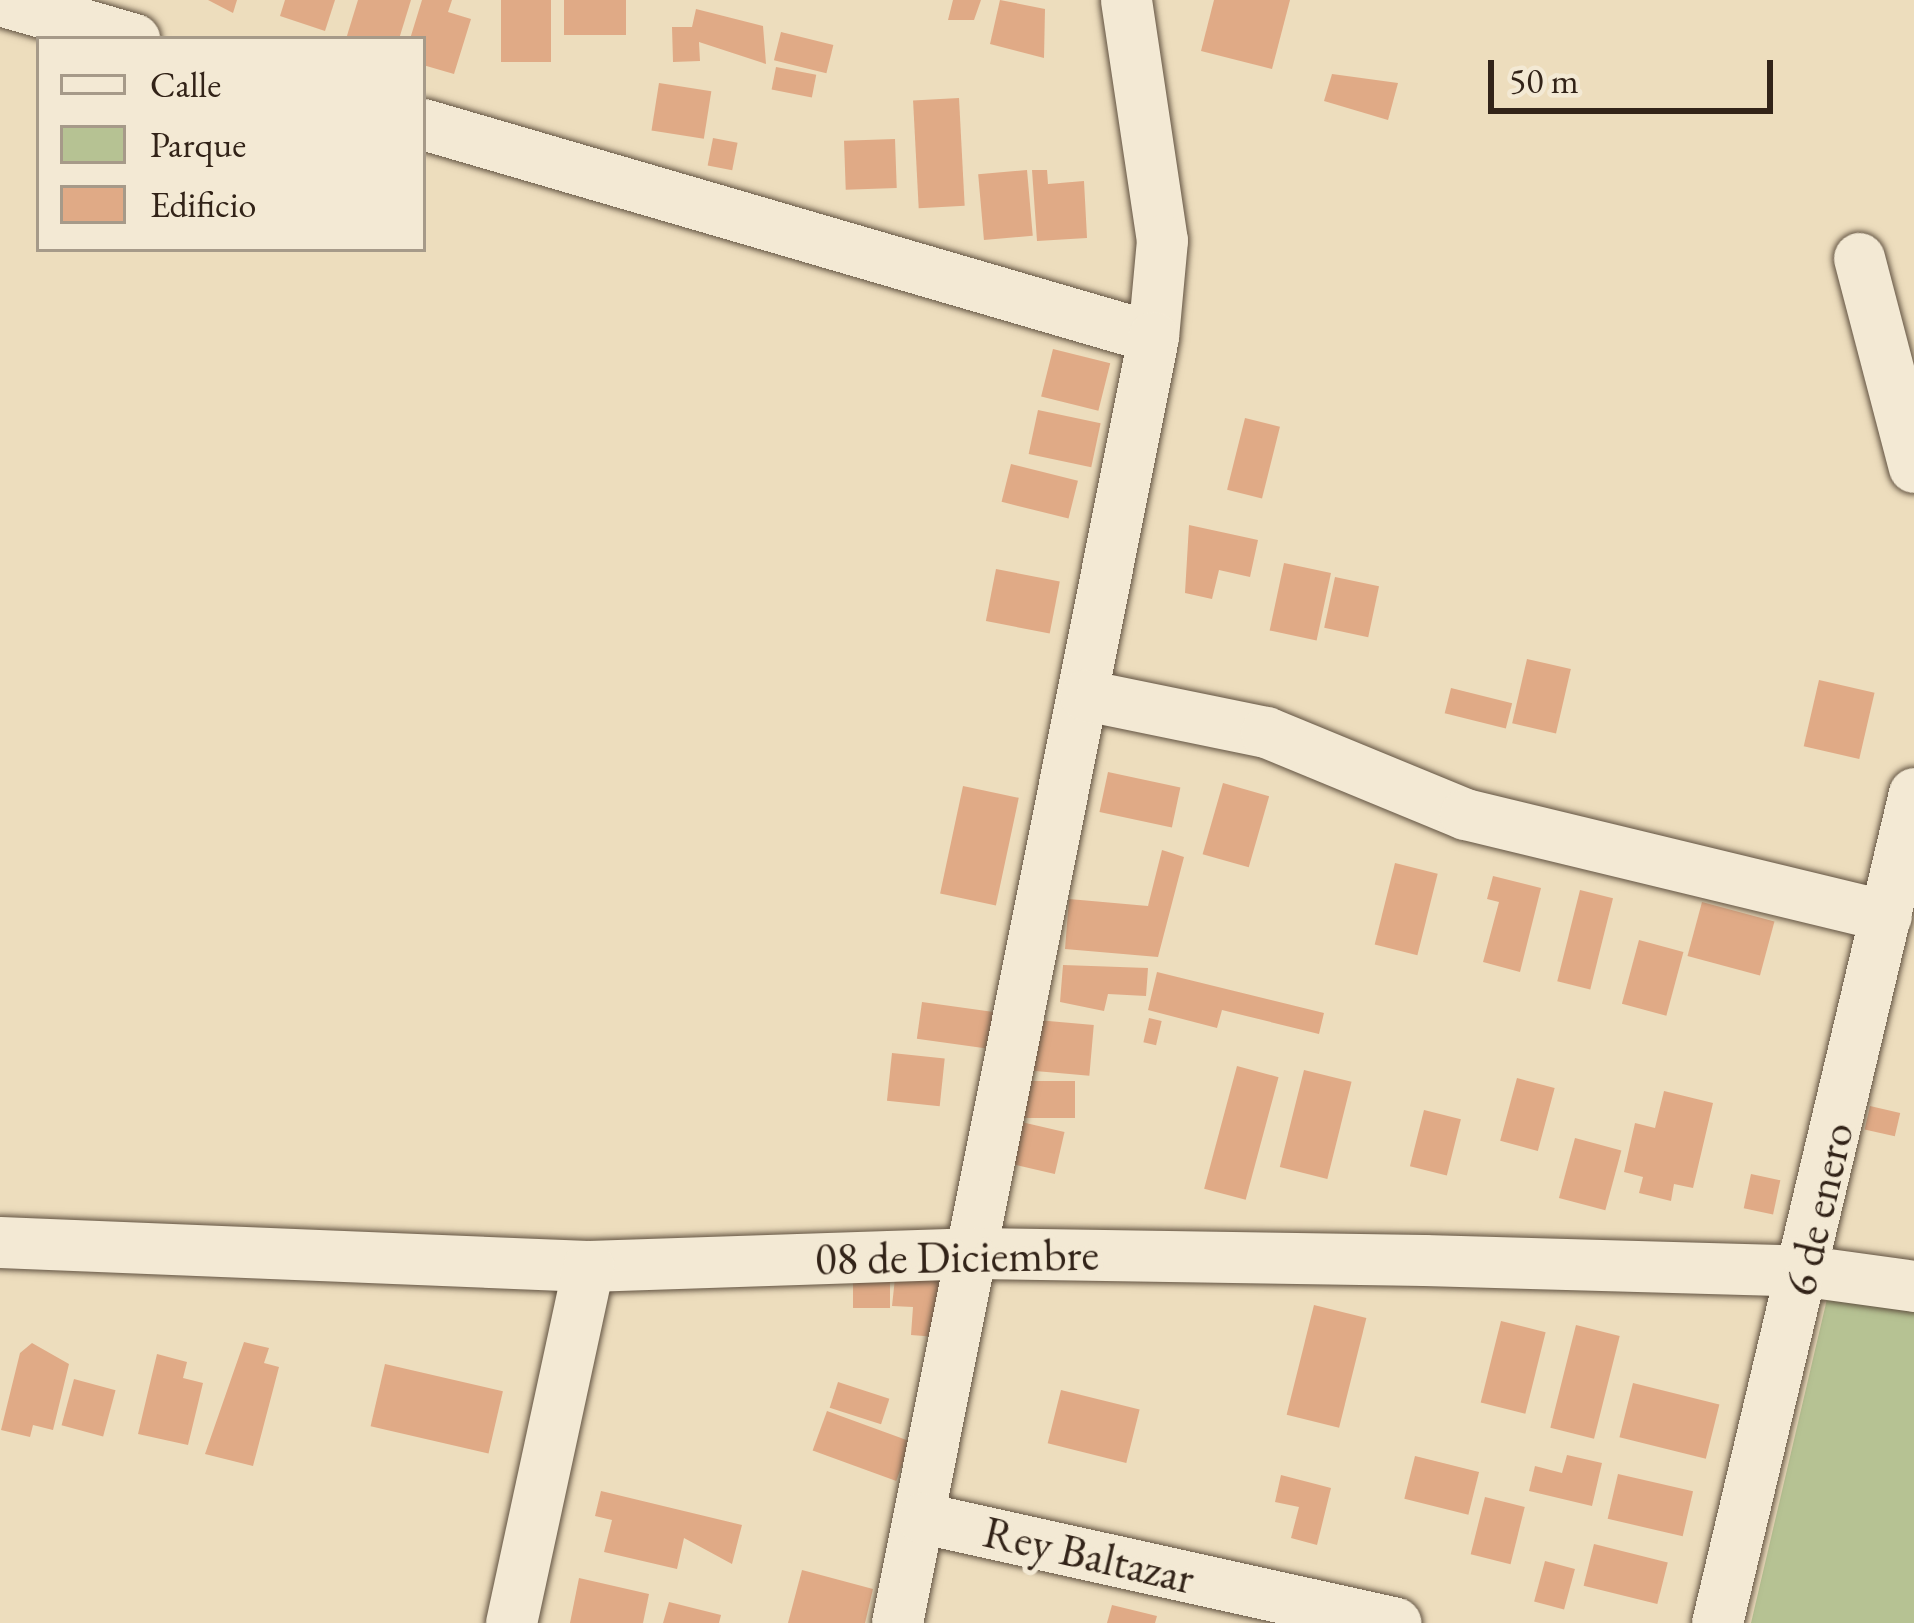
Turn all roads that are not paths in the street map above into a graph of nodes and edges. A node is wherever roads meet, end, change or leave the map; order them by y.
1 (0, 0) edge
2 (1126, 0) edge
3 (124, 36) edge
4 (426, 125) edge
5 (1859, 258) dead end
6 (1153, 337) junction
7 (1914, 467) edge
8 (1085, 695) junction
9 (1914, 793) edge
10 (1886, 916) junction
11 (0, 1242) edge
12 (979, 1252) junction
13 (588, 1266) junction
14 (1806, 1271) junction
15 (1914, 1286) edge
16 (923, 1518) junction
17 (511, 1623) edge
18 (898, 1623) edge
19 (1395, 1623) edge
20 (1717, 1623) edge

1 - 3 street
2 - 6 street
4 - 6 street
5 - 7 street
6 - 8 street
8 - 10 street
8 - 12 street
9 - 10 street, 6 de enero
10 - 14 street, 6 de enero
11 - 13 street, 08 de Diciembre
12 - 13 street, 08 de Diciembre
12 - 14 street, 08 de Diciembre
12 - 16 street
13 - 17 street
14 - 15 street, 08 de Diciembre
14 - 20 street, 6 de enero
16 - 18 street
16 - 19 street, Rey Baltazar

